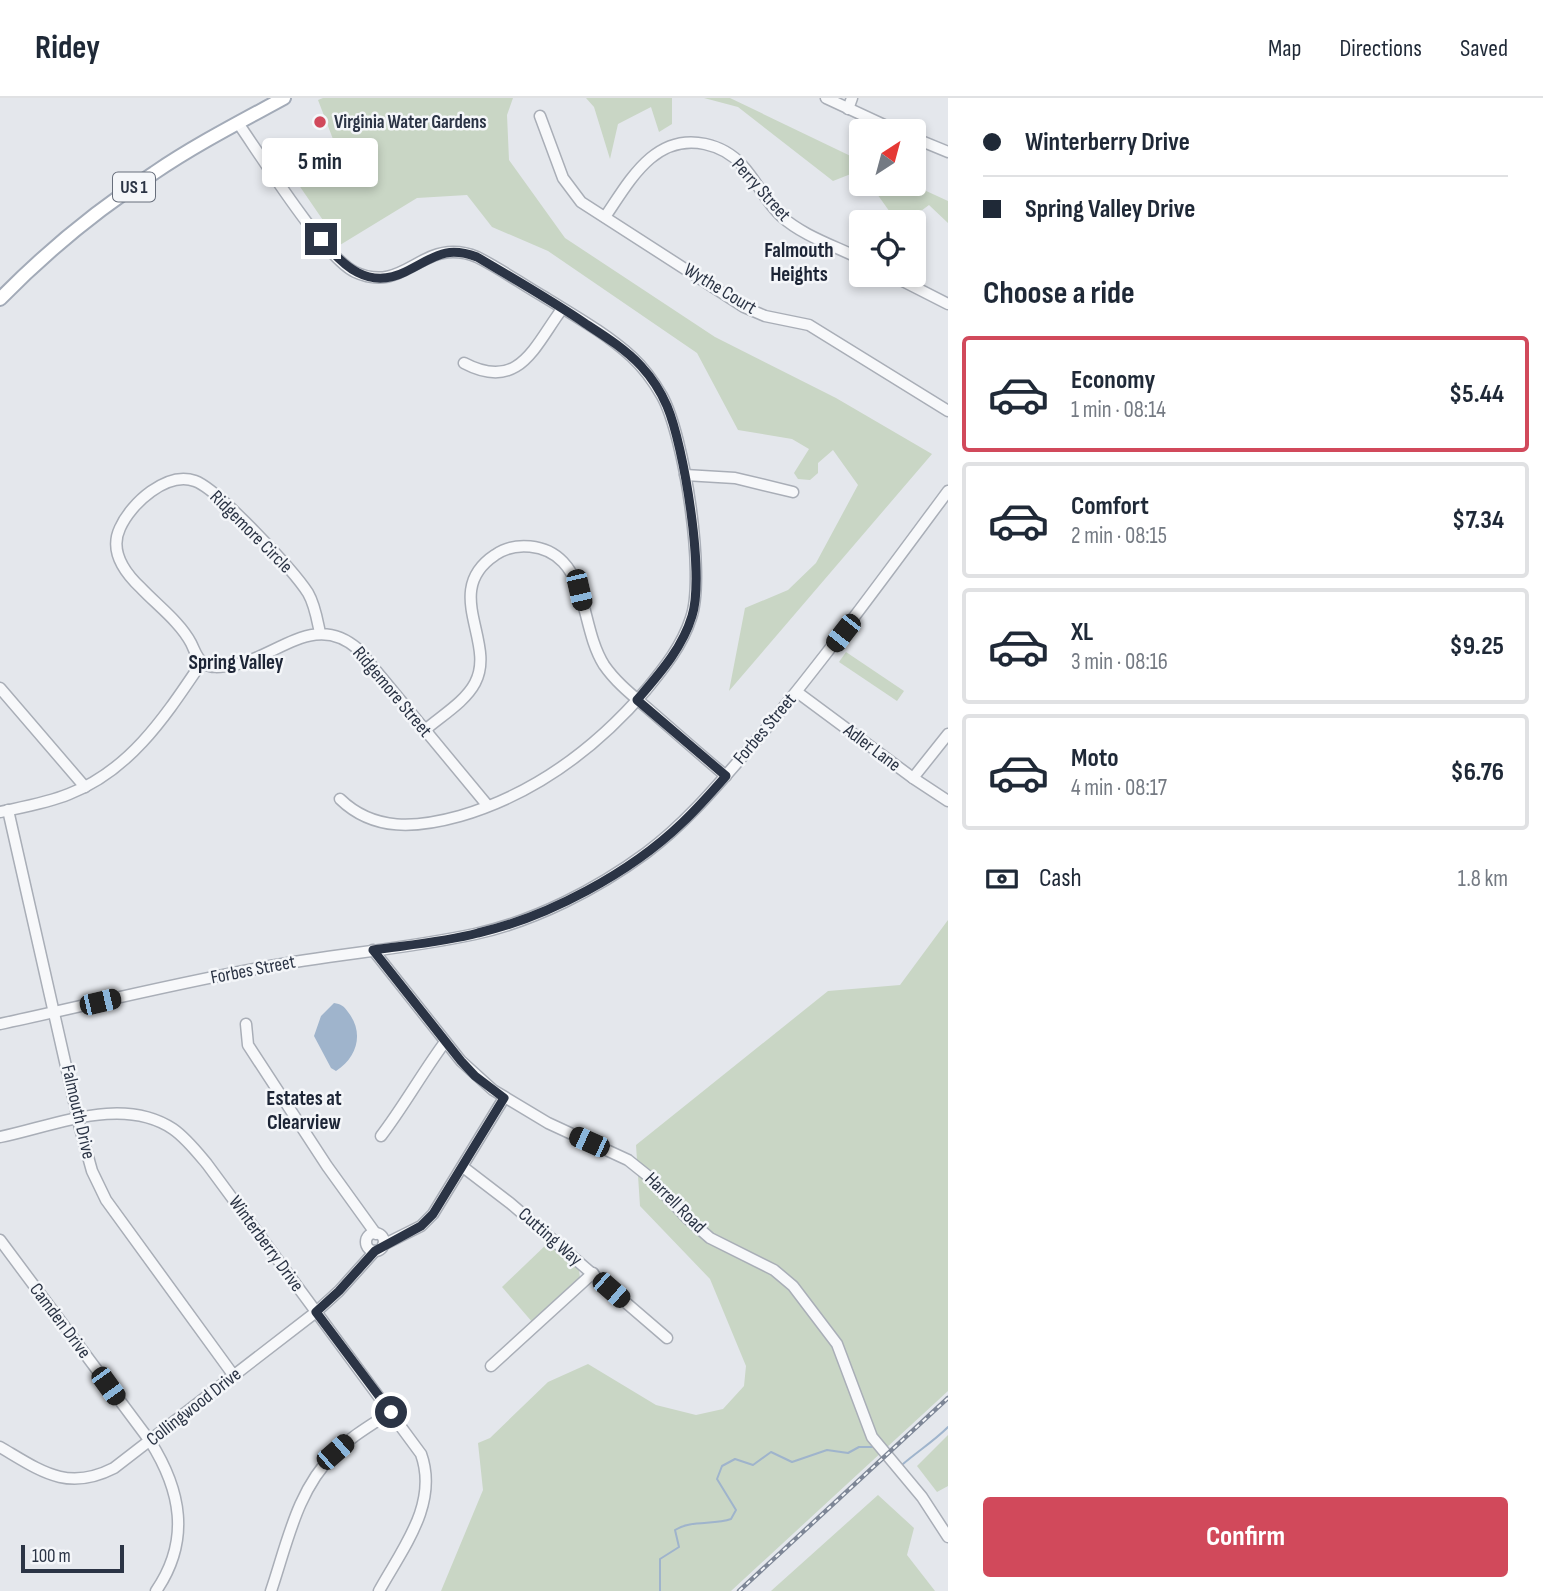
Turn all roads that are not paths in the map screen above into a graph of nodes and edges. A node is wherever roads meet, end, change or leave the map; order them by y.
1 (284, 98) edge
2 (826, 98) edge
3 (852, 98) edge
4 (848, 109) junction
5 (540, 116) dead end
6 (870, 119) edge
7 (238, 123) junction
8 (926, 143) edge
9 (948, 152) edge
10 (605, 217) junction
11 (849, 254) edge
12 (915, 287) edge
13 (0, 299) edge
14 (948, 304) edge
15 (562, 309) junction
16 (464, 363) dead end
17 (948, 411) edge
18 (685, 475) junction
19 (948, 491) edge
20 (793, 492) dead end
21 (320, 633) junction
22 (202, 662) junction
23 (0, 688) edge
24 (797, 692) junction
25 (637, 700) junction
26 (425, 730) junction
27 (948, 734) edge
28 (726, 776) junction
29 (913, 778) junction
30 (85, 787) junction
31 (340, 799) dead end
32 (948, 801) edge
33 (488, 806) junction
34 (4, 811) edge
35 (373, 950) junction
36 (55, 1012) junction
37 (0, 1024) edge
38 (246, 1024) dead end
39 (445, 1042) junction
40 (504, 1098) junction
41 (78, 1119) junction
42 (381, 1136) dead end
43 (0, 1137) edge
44 (463, 1167) junction
45 (0, 1240) edge
46 (375, 1242) junction
47 (593, 1273) junction
48 (316, 1312) junction
49 (667, 1338) dead end
50 (491, 1366) dead end
51 (234, 1376) junction
52 (391, 1412) junction
53 (150, 1441) junction
54 (0, 1447) edge
55 (948, 1537) edge
56 (156, 1591) edge
57 (271, 1591) edge
58 (379, 1591) edge

1 - 7 main road, US 1
2 - 4 street
3 - 4 street
4 - 6 street
5 - 10 street, Wythe Court
7 - 13 main road, US 1
7 - 15 street
8 - 9 street
10 - 11 street, Perry Street
10 - 17 street, Wythe Court
12 - 14 street
15 - 16 street
15 - 18 street
18 - 20 street
18 - 25 street
19 - 24 street, Forbes Street
21 - 22 street
21 - 22 street, Ridgemore Circle
21 - 26 street, Ridgemore Street
22 - 30 street
23 - 30 street
24 - 28 street, Forbes Street
24 - 29 street, Adler Lane
25 - 26 street
25 - 28 street
25 - 33 street
26 - 33 street, Ridgemore Street
27 - 29 street
28 - 35 street, Forbes Street
29 - 32 street, Adler Lane
30 - 34 street
31 - 33 street
34 - 36 street, Falmouth Drive
35 - 36 street, Forbes Street
35 - 39 street, Harrell Road
36 - 37 street, Forbes Street
36 - 41 street, Falmouth Drive
38 - 46 street
39 - 40 street, Harrell Road
39 - 42 street
40 - 44 street
40 - 55 street, Harrell Road
41 - 43 street, Winterberry Drive
41 - 48 street, Winterberry Drive
41 - 51 street, Falmouth Drive
44 - 46 street
44 - 47 street, Cutting Way
45 - 53 street, Camden Drive
46 - 48 street, Collingwood Drive
47 - 49 street, Cutting Way
47 - 50 street
48 - 51 street, Collingwood Drive
48 - 52 street, Winterberry Drive
51 - 53 street, Collingwood Drive
52 - 57 street
52 - 58 street, Winterberry Drive
53 - 54 street, Collingwood Drive
53 - 56 street, Camden Drive

